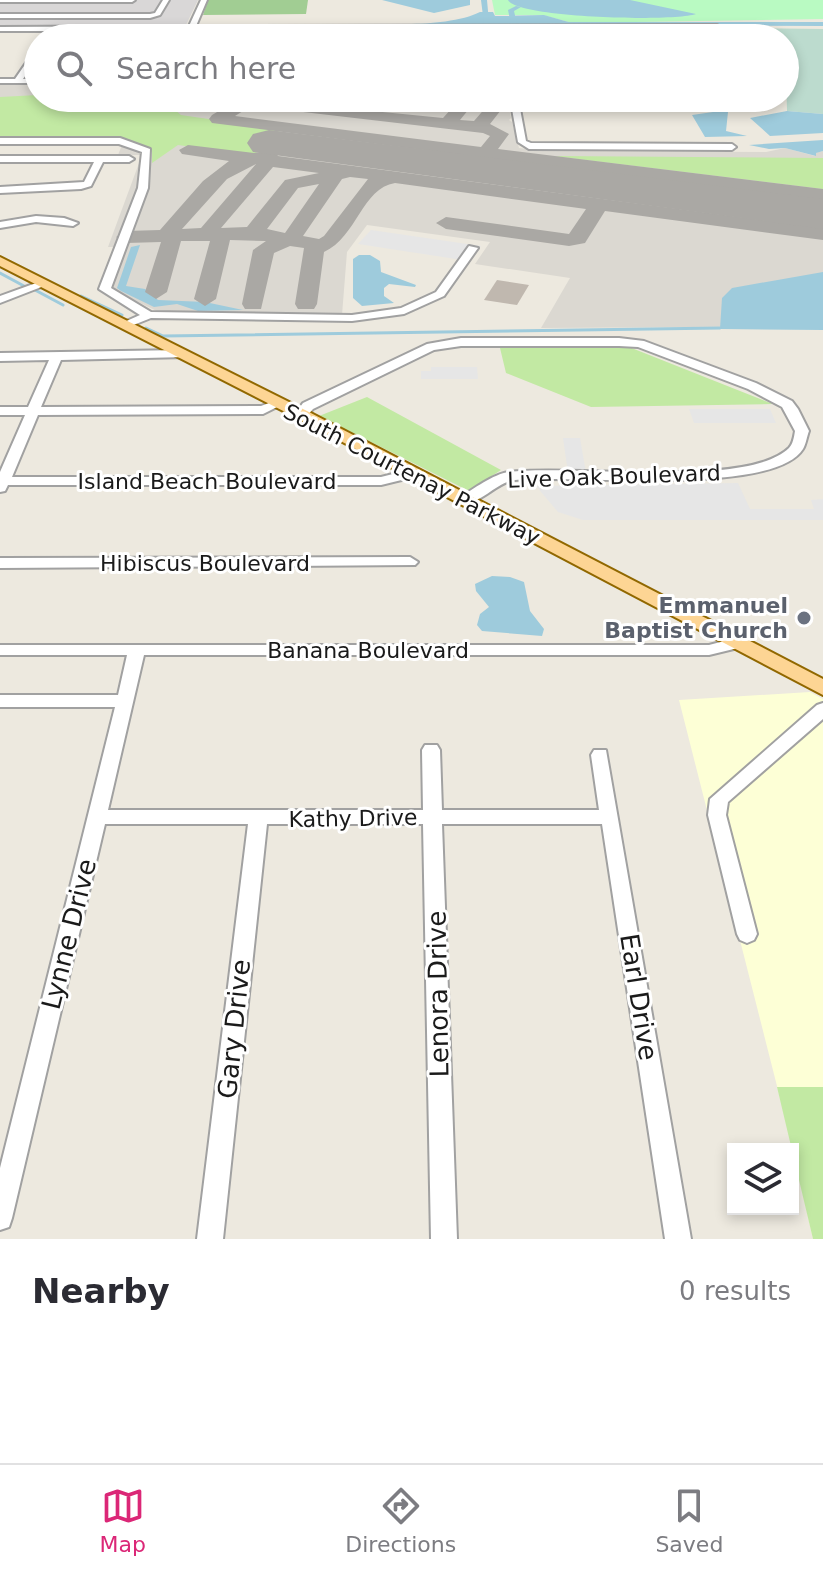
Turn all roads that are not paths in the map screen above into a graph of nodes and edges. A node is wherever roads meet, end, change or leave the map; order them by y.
1 (0, 0) edge
2 (132, 0) edge
3 (166, 0) edge
4 (204, 0) edge
5 (0, 16) edge
6 (194, 24) edge
7 (0, 29) edge
8 (24, 29) edge
9 (24, 71) edge
10 (0, 81) edge
11 (17, 81) junction
12 (24, 81) edge
13 (517, 112) edge
14 (0, 141) edge
15 (732, 147) dead end
16 (0, 159) edge
17 (100, 159) junction
18 (129, 159) dead end
19 (0, 190) edge
20 (73, 223) dead end
21 (0, 225) edge
22 (473, 248) dead end
23 (0, 261) edge
24 (43, 284) junction
25 (0, 300) edge
26 (149, 315) junction
27 (126, 325) junction
28 (182, 354) junction
29 (0, 357) edge
30 (56, 357) junction
31 (277, 404) junction
32 (0, 411) edge
33 (33, 411) junction
34 (301, 414) junction
35 (413, 473) junction
36 (1, 484) edge
37 (465, 500) junction
38 (410, 562) dead end
39 (0, 563) edge
40 (736, 643) junction
41 (0, 650) edge
42 (137, 650) junction
43 (823, 688) edge
44 (0, 701) edge
45 (125, 701) junction
46 (823, 709) edge
47 (431, 750) dead end
48 (600, 755) dead end
49 (97, 817) junction
50 (434, 817) junction
51 (609, 817) junction
52 (258, 819) junction
53 (747, 934) dead end
54 (0, 1218) edge
55 (210, 1239) edge
56 (444, 1239) edge
57 (678, 1239) edge

1 - 2 street
3 - 5 street
4 - 6 street
7 - 8 street
9 - 11 street
10 - 11 street
11 - 12 street
13 - 15 street
14 - 26 street
16 - 17 street
17 - 18 street
17 - 19 street
20 - 21 street
22 - 26 street
23 - 24 main road, South Courtenay Parkway
24 - 25 street
24 - 27 main road, South Courtenay Parkway
26 - 27 street
27 - 28 main road, South Courtenay Parkway
28 - 30 street
28 - 31 main road, South Courtenay Parkway
29 - 30 street
30 - 33 street
31 - 33 street
31 - 34 main road, South Courtenay Parkway
32 - 33 street
33 - 36 street
34 - 35 main road, South Courtenay Parkway
34 - 37 street, Live Oak Boulevard
35 - 36 street, Island Beach Boulevard
35 - 37 main road, South Courtenay Parkway
37 - 40 main road, South Courtenay Parkway
38 - 39 street, Hibiscus Boulevard
40 - 42 street, Banana Boulevard
40 - 43 main road, South Courtenay Parkway
41 - 42 street, Banana Boulevard
42 - 45 street, Lynne Drive
44 - 45 street
45 - 49 street, Lynne Drive
46 - 53 street
47 - 50 street, Lenora Drive
48 - 51 street, Earl Drive
49 - 52 street, Kathy Drive
49 - 54 street, Lynne Drive
50 - 51 street, Kathy Drive
50 - 52 street, Kathy Drive
50 - 56 street, Lenora Drive
51 - 57 street, Earl Drive
52 - 55 street, Gary Drive

